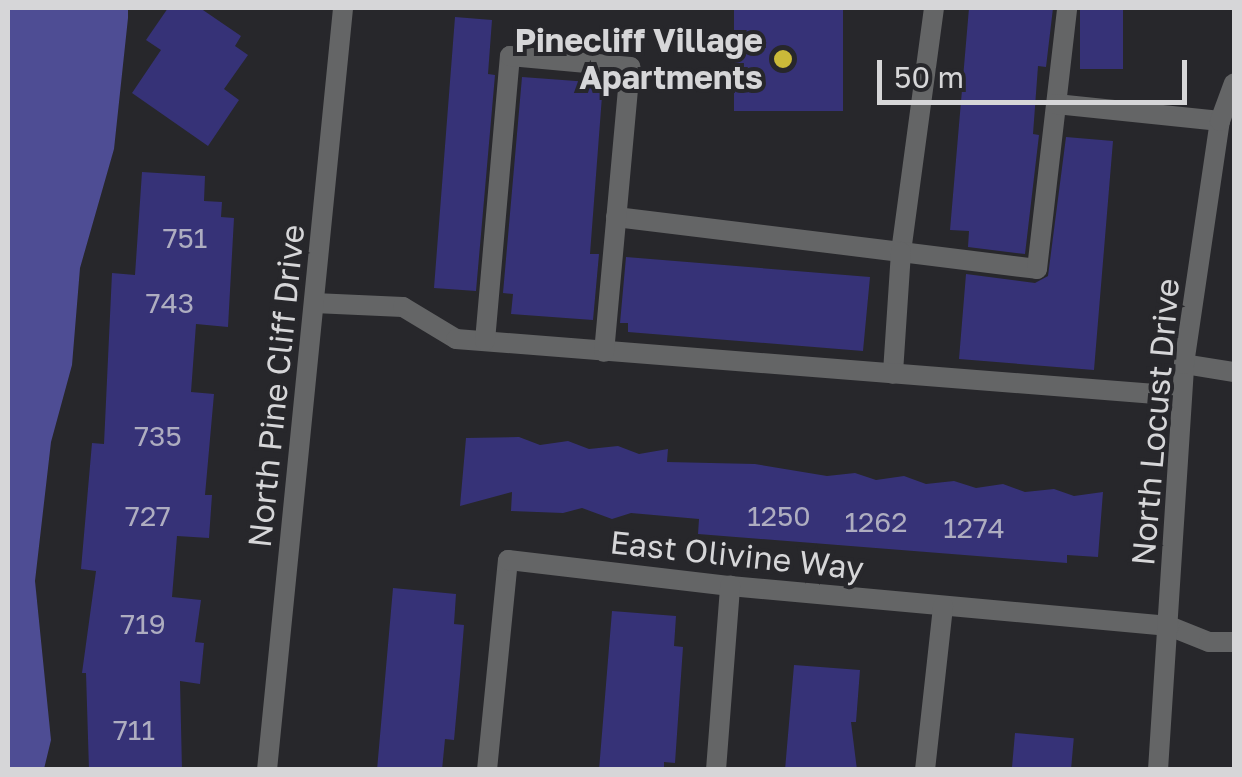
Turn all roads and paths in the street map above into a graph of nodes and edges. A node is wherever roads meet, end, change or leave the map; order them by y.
1 (343, 8) edge
2 (934, 8) edge
3 (1067, 8) edge
4 (1234, 83) edge
5 (1056, 104) junction
6 (1220, 121) junction
7 (616, 217) junction
8 (901, 252) junction
9 (314, 303) junction
10 (485, 342) junction
11 (604, 352) junction
12 (1184, 364) junction
13 (1234, 372) edge
14 (893, 374) junction
15 (1181, 396) junction
16 (730, 586) junction
17 (943, 606) junction
18 (1169, 626) junction
19 (1234, 642) edge
20 (268, 770) edge
21 (488, 770) edge
22 (716, 770) edge
23 (925, 770) edge
24 (1158, 770) edge

1 - 9 street, North Pine Cliff Drive
2 - 8 street
3 - 5 street
4 - 6 street, North Locust Drive
5 - 6 street
5 - 8 street
6 - 12 street, North Locust Drive
7 - 8 street
7 - 10 street
7 - 11 street
8 - 14 street
9 - 10 street
9 - 20 street, North Pine Cliff Drive
10 - 11 street
11 - 14 street
12 - 13 street
12 - 15 street, North Locust Drive
14 - 15 street
15 - 18 street, North Locust Drive
16 - 17 street, East Olivine Way
16 - 21 street, East Olivine Way
16 - 22 street
17 - 18 street, East Olivine Way
17 - 23 street
18 - 19 street, East Olivine Way
18 - 24 street, North Locust Drive

